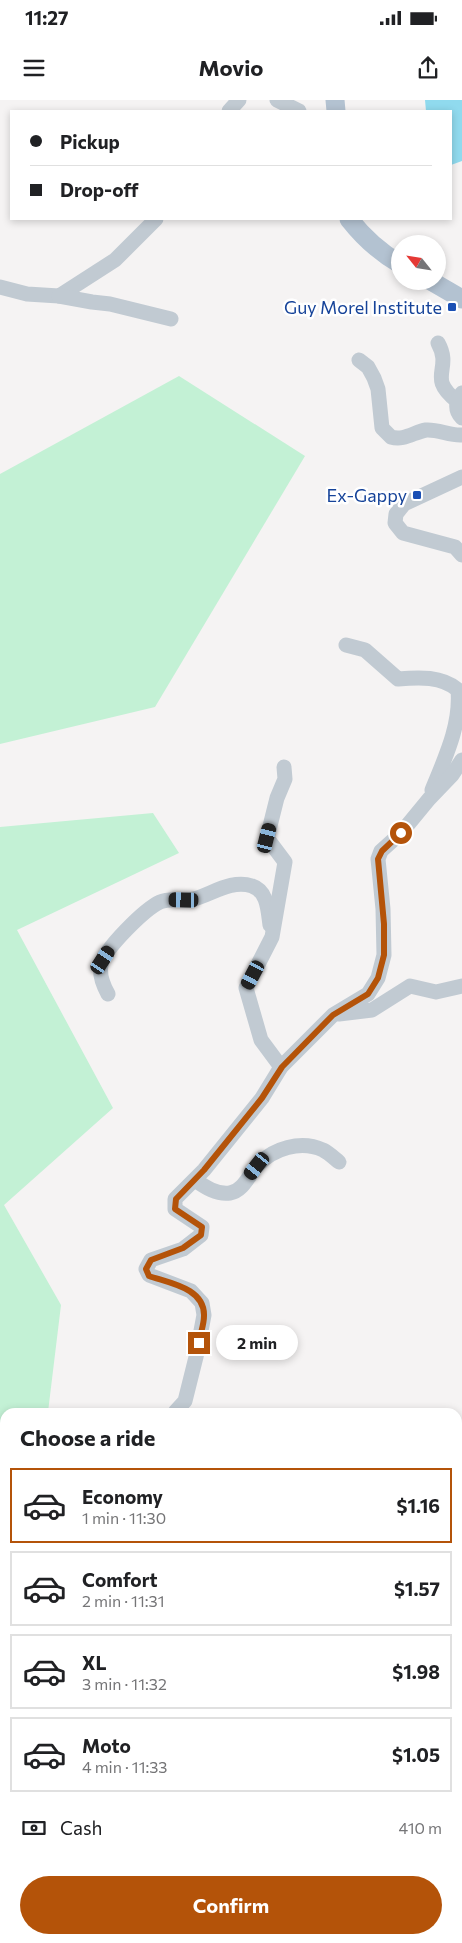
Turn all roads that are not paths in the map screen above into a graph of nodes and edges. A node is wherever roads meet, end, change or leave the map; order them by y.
1 (239, 100) edge
2 (277, 100) edge
3 (230, 110) edge
4 (298, 110) edge
5 (155, 220) edge
6 (350, 220) edge
7 (391, 258) edge
8 (0, 288) edge
9 (446, 290) edge
10 (59, 296) junction
11 (462, 299) edge
12 (171, 319) dead end
13 (438, 343) dead end
14 (359, 360) dead end
15 (459, 396) edge
16 (462, 418) edge
17 (462, 435) edge
18 (462, 478) edge
19 (462, 555) edge
20 (346, 645) dead end
21 (462, 760) edge
22 (284, 767) dead end
23 (429, 799) junction
24 (272, 937) junction
25 (462, 986) edge
26 (108, 994) dead end
27 (333, 1015) junction
28 (282, 1067) junction
29 (339, 1162) dead end
30 (194, 1180) junction
31 (179, 1408) edge

1 - 3 street
2 - 4 street
5 - 10 street
6 - 7 main road
8 - 10 street
9 - 11 main road
10 - 12 street
13 - 15 street
14 - 17 street
15 - 16 street
18 - 19 street
20 - 23 street
21 - 23 street
22 - 24 street
23 - 27 street
24 - 26 street
24 - 28 street
25 - 27 street
27 - 28 street
28 - 30 street
29 - 30 street
30 - 31 street

